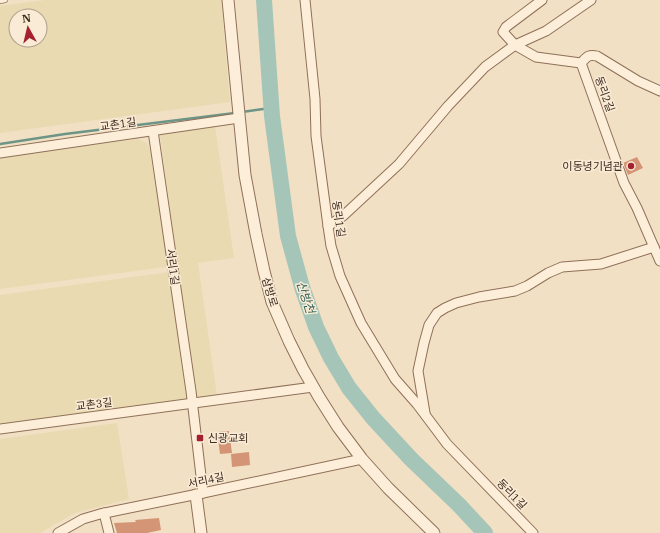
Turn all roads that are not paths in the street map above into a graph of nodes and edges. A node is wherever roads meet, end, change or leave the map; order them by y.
1 (5, 0) edge
2 (228, 0) edge
3 (305, 0) edge
4 (542, 0) edge
5 (591, 0) edge
6 (0, 1) edge
7 (515, 45) junction
8 (581, 63) junction
9 (660, 91) edge
10 (239, 114) junction
11 (153, 131) junction
12 (0, 153) edge
13 (328, 226) junction
14 (654, 247) junction
15 (660, 261) edge
16 (314, 387) junction
17 (192, 403) junction
18 (426, 417) junction
19 (0, 429) edge
20 (362, 459) junction
21 (200, 494) junction
22 (104, 513) junction
23 (58, 533) edge
24 (109, 533) edge
25 (201, 533) edge
26 (434, 533) edge
27 (533, 533) edge

1 - 6 lane
2 - 10 street, 삼방로
3 - 13 street, 동리1길
4 - 7 street
5 - 7 street
7 - 8 street
7 - 13 street
8 - 9 street
8 - 14 street, 동리2길
10 - 11 street, 교촌1길
10 - 16 street, 삼방로
11 - 12 street, 교촌1길
11 - 17 street, 서리1길
13 - 18 street, 동리1길
14 - 15 street, 동리2길
14 - 18 street, 동리1길
16 - 17 street
16 - 20 street, 삼방로
17 - 19 street, 교촌3길
17 - 21 street, 서리1길
18 - 27 street, 동리1길
20 - 21 street, 서리4길
20 - 26 street, 삼방로
21 - 22 street, 서리4길
21 - 25 street, 서리1길
22 - 23 street, 서리4길
22 - 24 street

